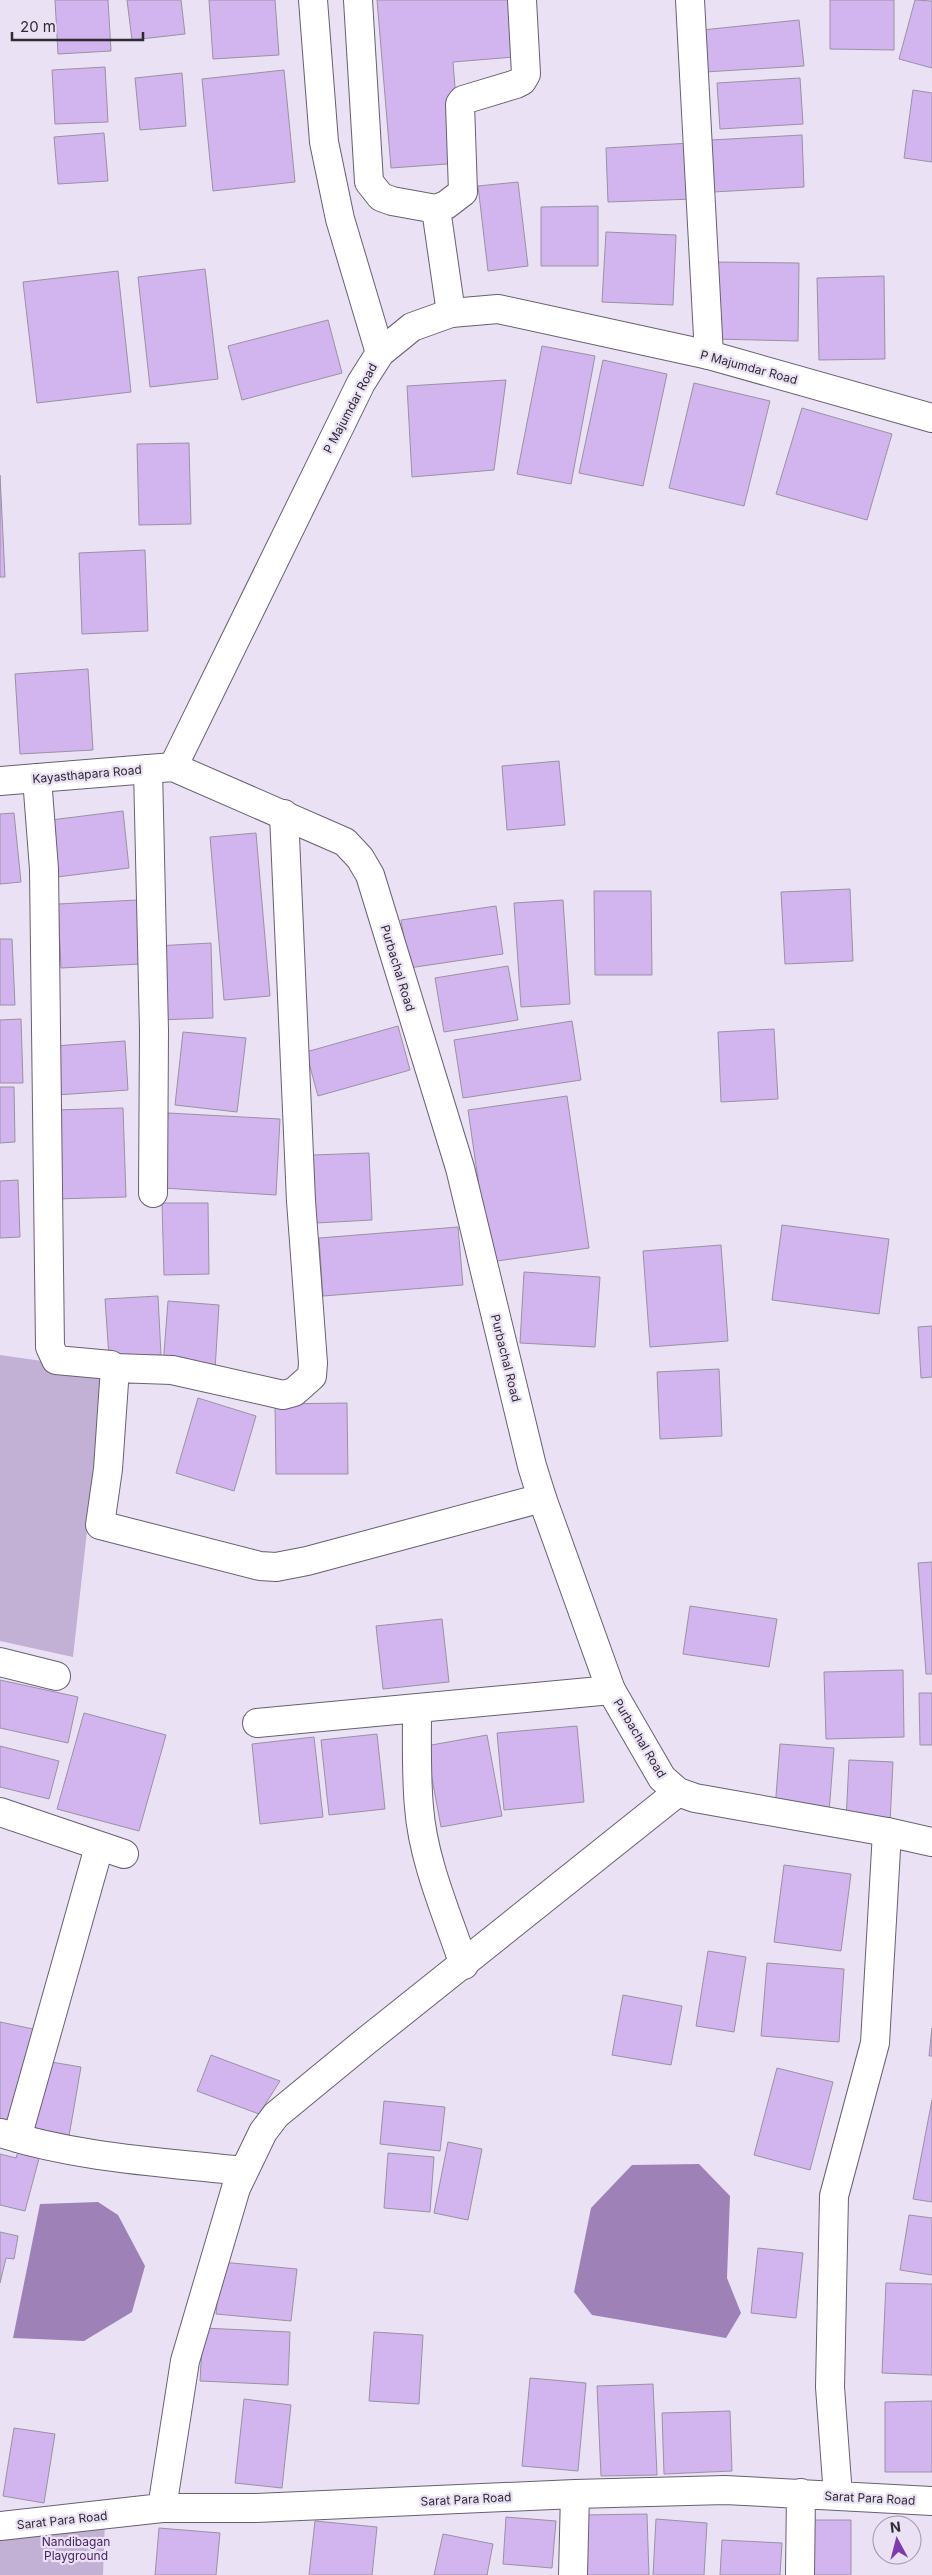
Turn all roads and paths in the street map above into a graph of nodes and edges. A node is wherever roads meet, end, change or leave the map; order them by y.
1 (312, 0) edge
2 (358, 0) edge
3 (522, 0) edge
4 (690, 0) edge
5 (436, 209) junction
6 (451, 313) junction
7 (380, 353) junction
8 (709, 355) junction
9 (932, 418) edge
10 (161, 768) junction
11 (37, 778) junction
12 (0, 781) edge
13 (284, 814) junction
14 (153, 1193) dead end
15 (114, 1368) junction
16 (542, 1498) junction
17 (0, 1662) edge
18 (56, 1676) dead end
19 (611, 1690) junction
20 (417, 1708) junction
21 (257, 1723) dead end
22 (678, 1792) junction
23 (0, 1812) edge
24 (887, 1832) junction
25 (932, 1842) edge
26 (464, 1965) junction
27 (9, 2135) edge
28 (243, 2171) junction
29 (801, 2493) junction
30 (575, 2494) junction
31 (838, 2496) junction
32 (932, 2501) edge
33 (162, 2508) junction
34 (0, 2526) edge
35 (573, 2575) edge
36 (800, 2575) edge

1 - 7 street
2 - 5 street
3 - 5 street
4 - 8 street
5 - 6 street
6 - 7 street, P Majumdar Road
6 - 8 street, P Majumdar Road
7 - 10 street, P Majumdar Road
8 - 9 street, P Majumdar Road
10 - 11 street, Kayasthapara Road
10 - 13 street, Purbachal Road
10 - 14 street
11 - 12 street, Kayasthapara Road
11 - 15 street
13 - 15 street
13 - 16 street, Purbachal Road
15 - 16 street
16 - 19 street, Purbachal Road
17 - 18 street
19 - 20 street
19 - 22 street, Purbachal Road
20 - 21 street
20 - 26 street
22 - 24 street, Purbachal Road
22 - 26 street
23 - 27 street
24 - 25 street, Purbachal Road
24 - 31 street
26 - 28 street
27 - 28 street
28 - 33 street
29 - 30 street, Sarat Para Road
29 - 31 street, Sarat Para Road
29 - 36 street
30 - 33 street, Sarat Para Road
30 - 35 street
31 - 32 street, Sarat Para Road
33 - 34 street, Sarat Para Road

